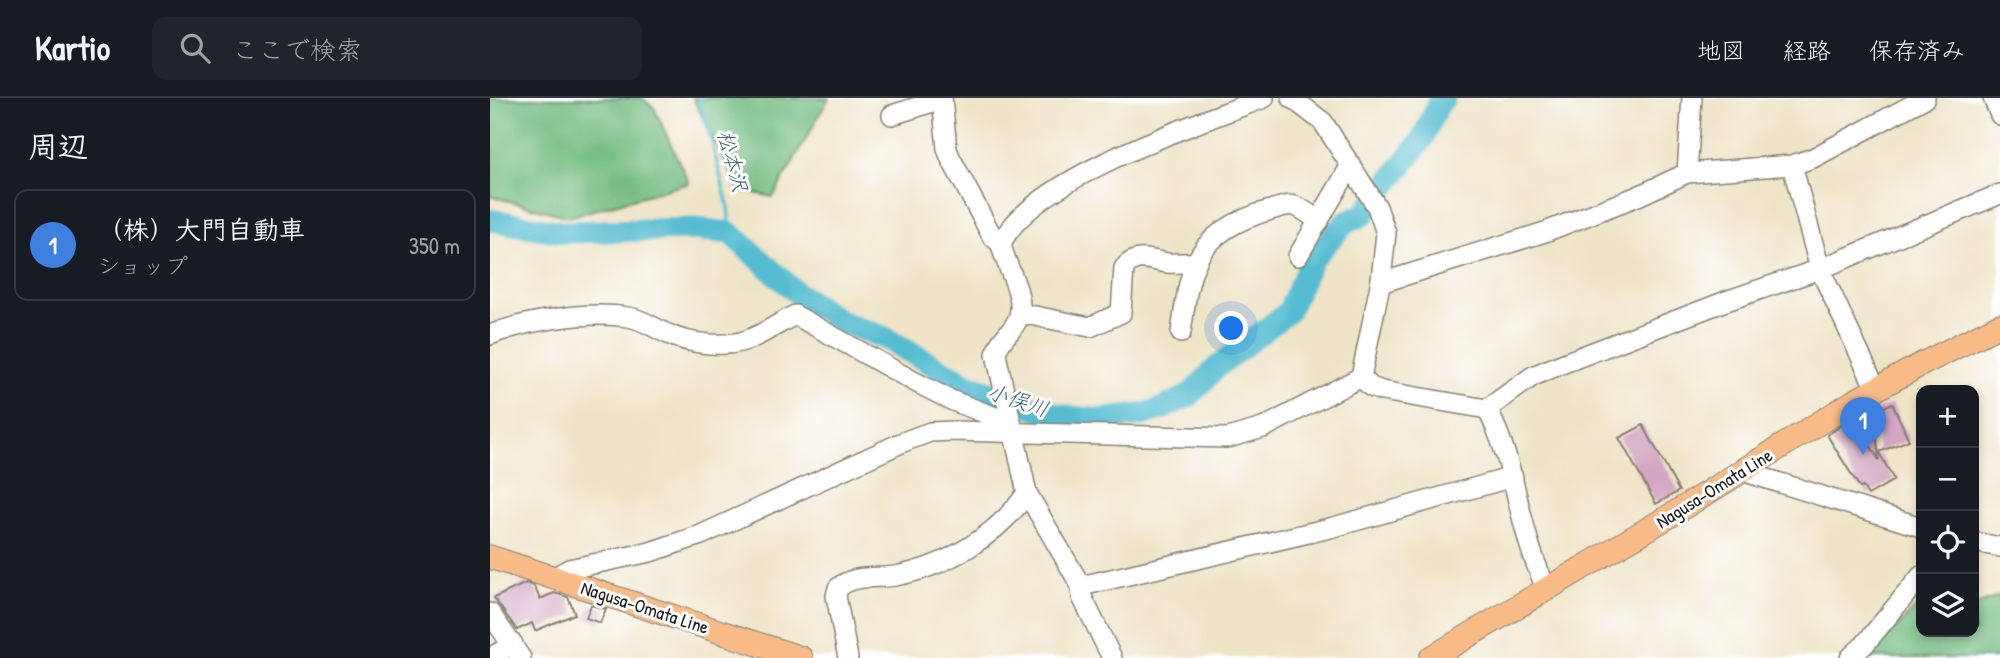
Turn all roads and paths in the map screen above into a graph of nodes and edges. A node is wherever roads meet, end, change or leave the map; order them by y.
1 (1264, 98) edge
2 (1292, 98) edge
3 (1692, 98) edge
4 (1925, 98) edge
5 (1993, 98) edge
6 (942, 99) edge
7 (892, 115) dead end
8 (2000, 115) edge
9 (1792, 165) junction
10 (1356, 172) junction
11 (1687, 173) junction
12 (2000, 194) edge
13 (1318, 221) junction
14 (1001, 244) junction
15 (1298, 256) dead end
16 (1196, 263) junction
17 (1820, 269) junction
18 (1381, 280) junction
19 (1020, 313) junction
20 (2000, 325) edge
21 (1181, 333) dead end
22 (490, 334) edge
23 (1361, 377) junction
24 (1876, 389) junction
25 (1487, 409) junction
26 (1012, 425) junction
27 (1742, 471) junction
28 (1513, 477) junction
29 (1027, 493) junction
30 (1916, 525) edge
31 (1979, 543) edge
32 (2000, 547) edge
33 (490, 556) edge
34 (557, 578) junction
35 (1916, 582) edge
36 (1082, 586) junction
37 (1547, 589) junction
38 (490, 613) edge
39 (517, 651) edge
40 (490, 657) edge
41 (801, 658) edge
42 (848, 658) edge
43 (1112, 658) edge
44 (1431, 658) edge
45 (1850, 658) edge

1 - 14 street
2 - 10 street
3 - 11 street
4 - 9 street
5 - 8 street
6 - 7 street
6 - 14 street
9 - 11 street
9 - 17 street
10 - 13 street
10 - 18 street
11 - 18 street
12 - 17 street
13 - 15 street
13 - 16 street
14 - 19 street
16 - 19 street
16 - 21 street
17 - 24 street
17 - 25 street
18 - 23 street
19 - 26 street
20 - 24 main road, Nagusa-Omata Line
22 - 26 street
23 - 25 street
23 - 26 street
24 - 27 main road, Nagusa-Omata Line
25 - 28 street
26 - 29 street
26 - 34 street
27 - 30 street
27 - 37 main road, Nagusa-Omata Line
28 - 36 street
28 - 37 street
29 - 36 street
29 - 42 street
31 - 32 street
33 - 34 main road, Nagusa-Omata Line
34 - 41 main road, Nagusa-Omata Line
35 - 45 street
36 - 43 street
37 - 44 main road, Nagusa-Omata Line
38 - 39 street
39 - 40 street

